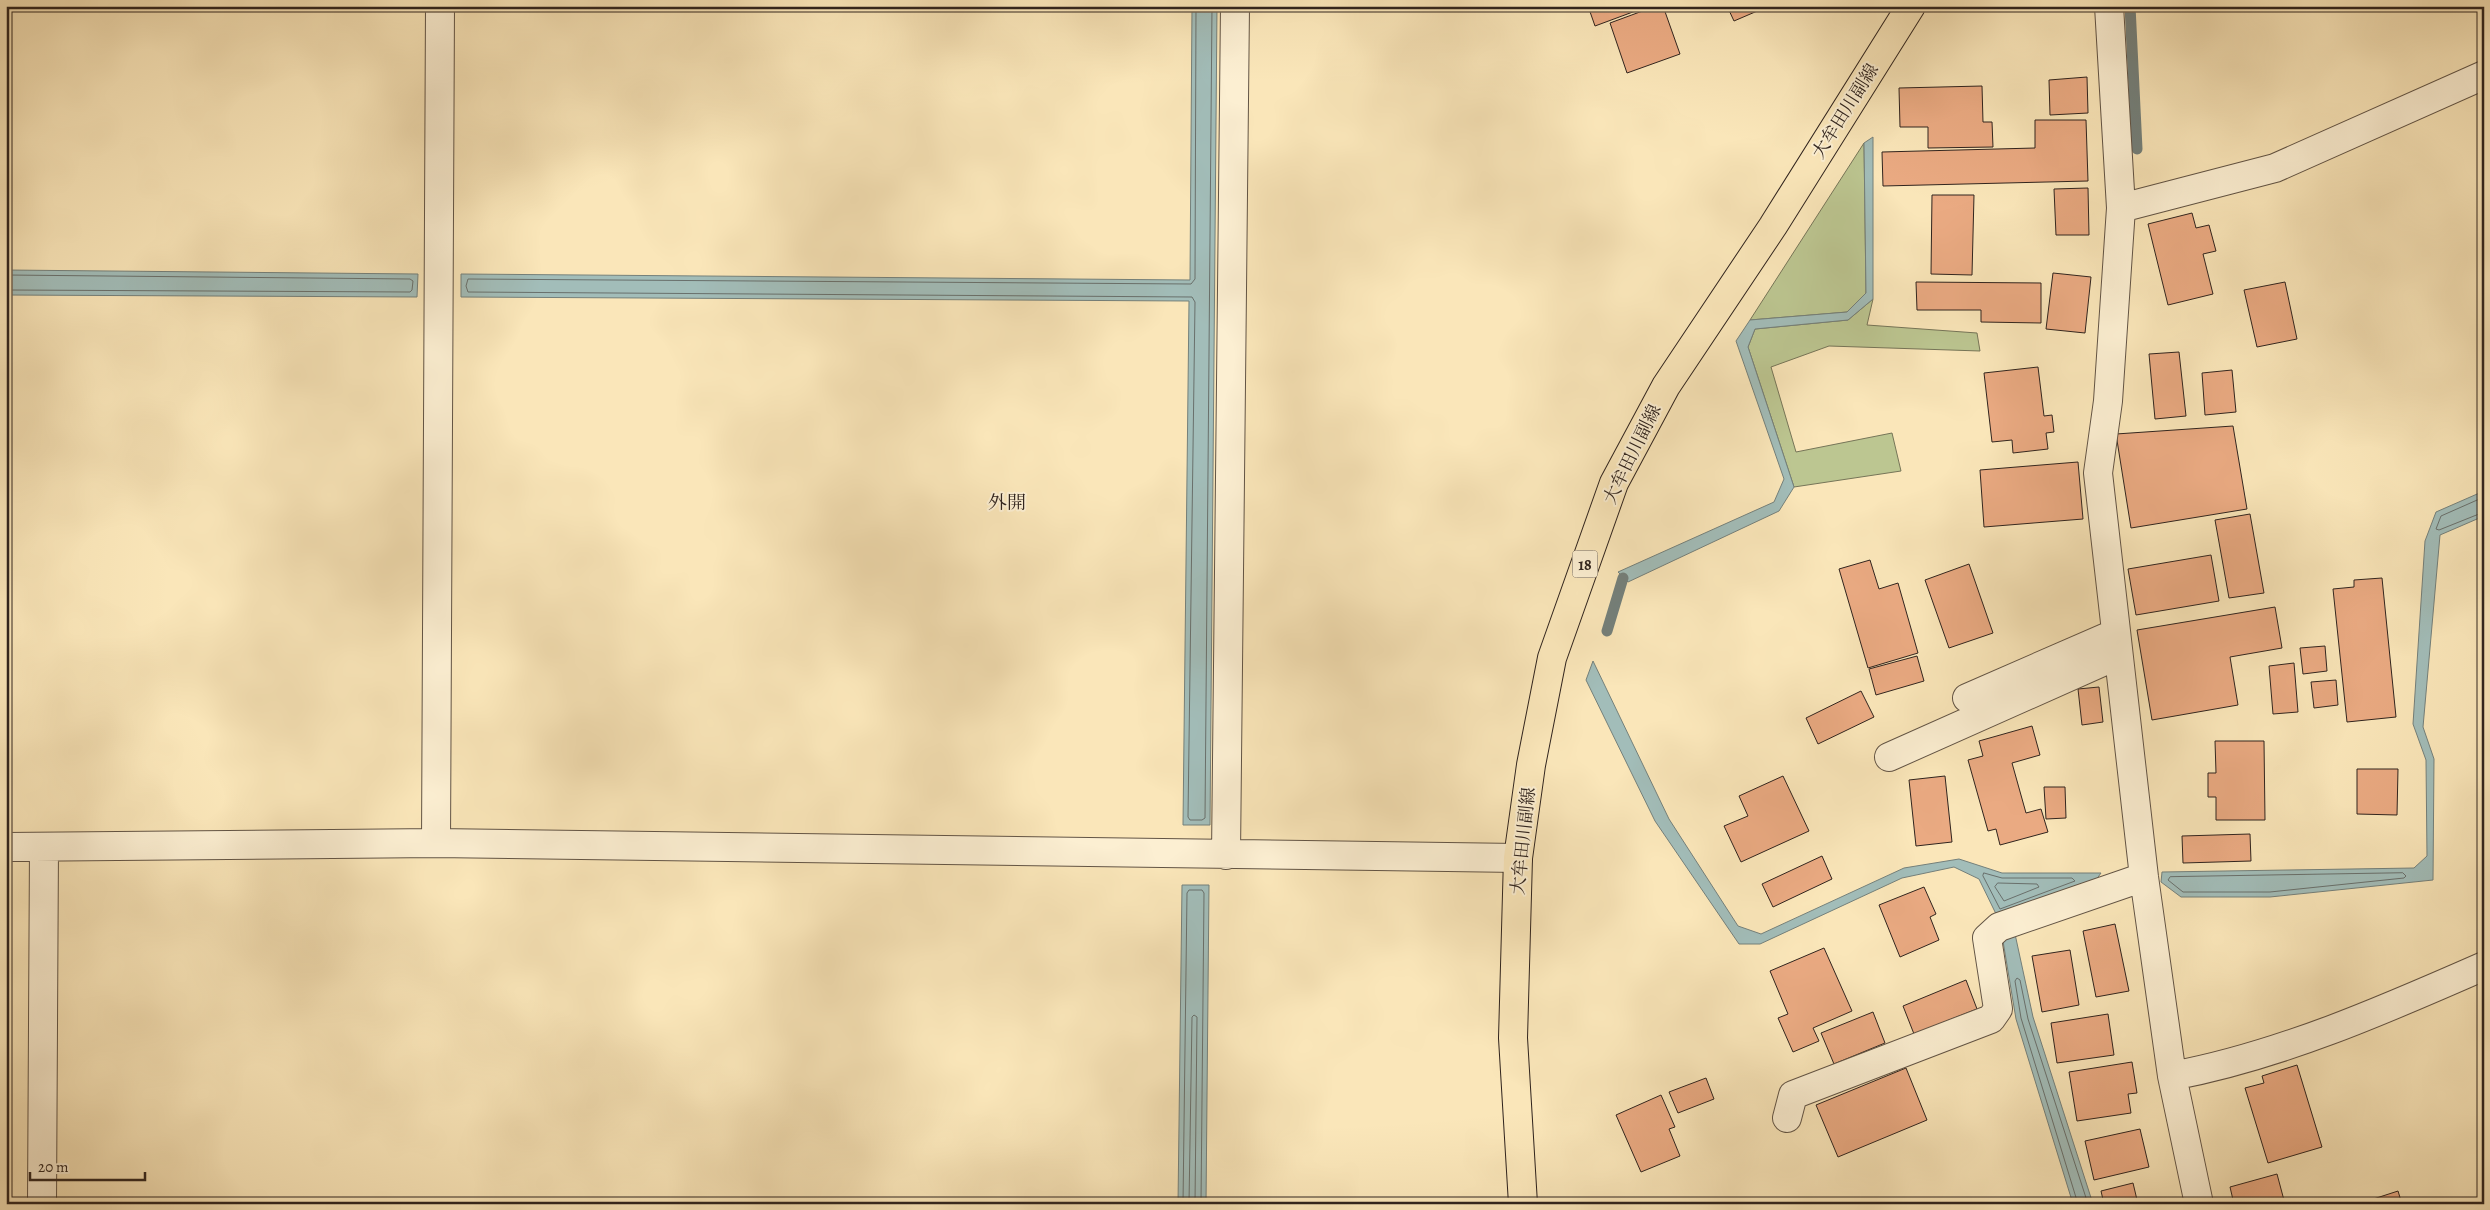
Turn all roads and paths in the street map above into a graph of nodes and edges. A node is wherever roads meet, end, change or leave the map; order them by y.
1 (440, 6) edge
2 (1235, 6) edge
3 (1910, 6) edge
4 (2109, 6) edge
5 (2484, 75) edge
6 (2121, 208) junction
7 (2117, 644) junction
8 (1967, 698) dead end
9 (1889, 757) dead end
10 (436, 843) junction
11 (6, 847) edge
12 (44, 847) junction
13 (1226, 855) junction
14 (1518, 858) junction
15 (2144, 877) junction
16 (2484, 966) edge
17 (2172, 1076) junction
18 (1787, 1118) dead end
19 (42, 1204) edge
20 (1523, 1204) edge
21 (2199, 1204) edge

1 - 10 street
2 - 13 street
3 - 14 main road, 大牟田川副線 / 18
4 - 6 street
5 - 6 street
6 - 7 street
7 - 8 street
7 - 9 street
7 - 15 street
10 - 12 street
10 - 13 street
11 - 12 street
12 - 19 street
13 - 14 street
14 - 20 main road, 大牟田川副線 / 18
15 - 17 street
15 - 18 street
16 - 17 street
17 - 21 street

